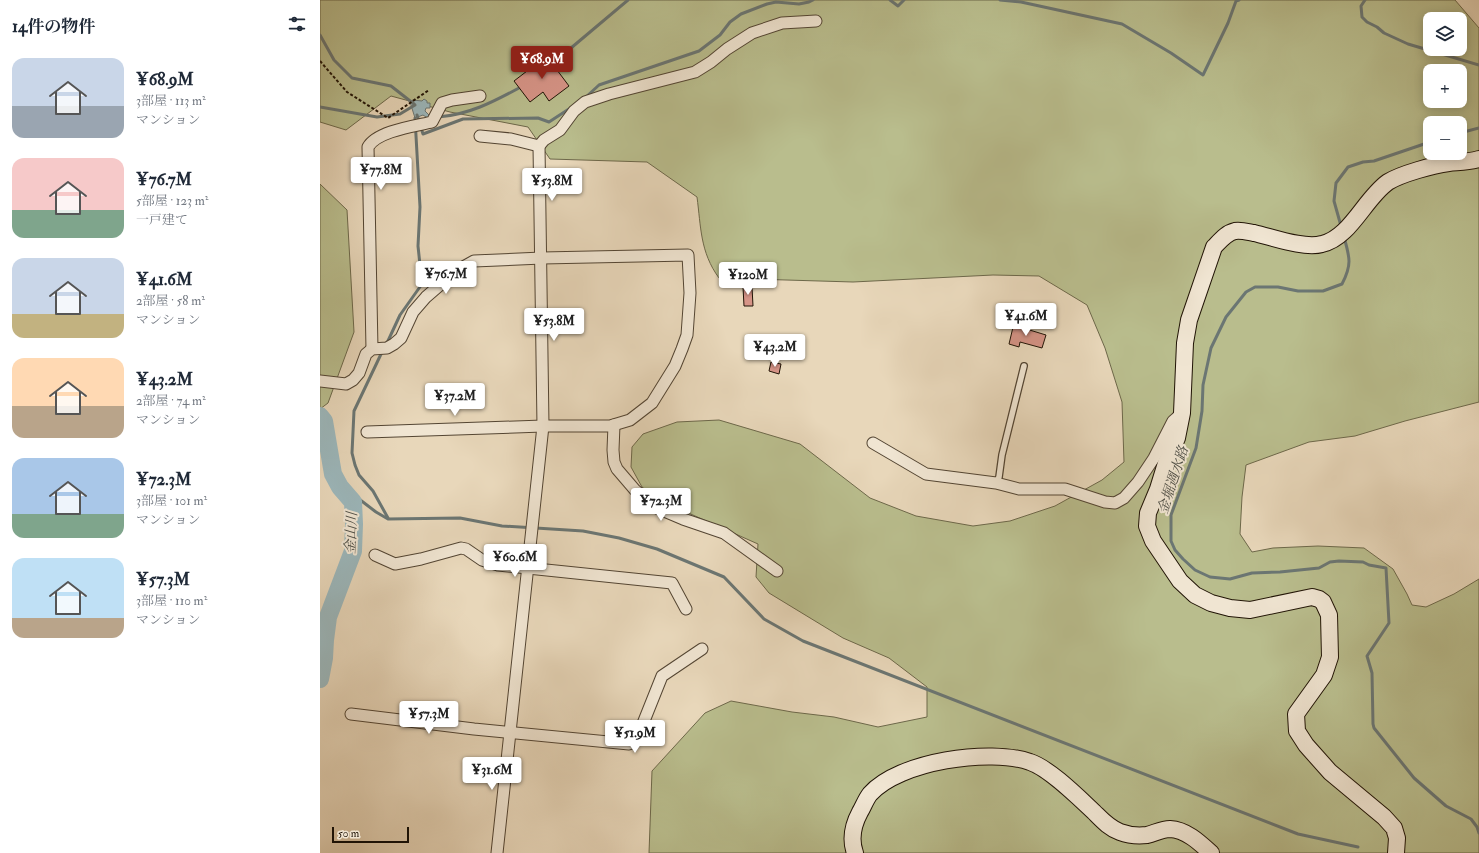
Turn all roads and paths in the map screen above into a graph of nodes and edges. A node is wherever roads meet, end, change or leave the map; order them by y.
1 (816, 20) dead end
2 (320, 61) edge
3 (429, 90) dead end
4 (480, 96) dead end
5 (480, 136) dead end
6 (539, 146) junction
7 (1479, 159) edge
8 (542, 258) junction
9 (372, 349) junction
10 (1024, 366) dead end
11 (320, 381) edge
12 (1182, 413) junction
13 (614, 425) junction
14 (543, 426) junction
15 (367, 432) dead end
16 (872, 443) dead end
17 (996, 482) junction
18 (375, 555) dead end
19 (528, 568) junction
20 (778, 571) dead end
21 (686, 609) dead end
22 (702, 648) dead end
23 (351, 714) dead end
24 (510, 732) junction
25 (497, 853) edge
26 (855, 853) edge
27 (1211, 853) edge
28 (1396, 853) edge

1 - 6 street
2 - 3 path
4 - 9 street
5 - 6 street
6 - 8 street
7 - 12 street
8 - 9 street
8 - 13 street
8 - 14 street
9 - 11 street
10 - 17 lane
12 - 17 street
12 - 28 street
13 - 14 street
13 - 20 street
14 - 15 street
14 - 19 street
16 - 17 street
18 - 19 street
19 - 21 street
19 - 24 street
22 - 24 street
23 - 24 street
24 - 25 street
26 - 27 street

